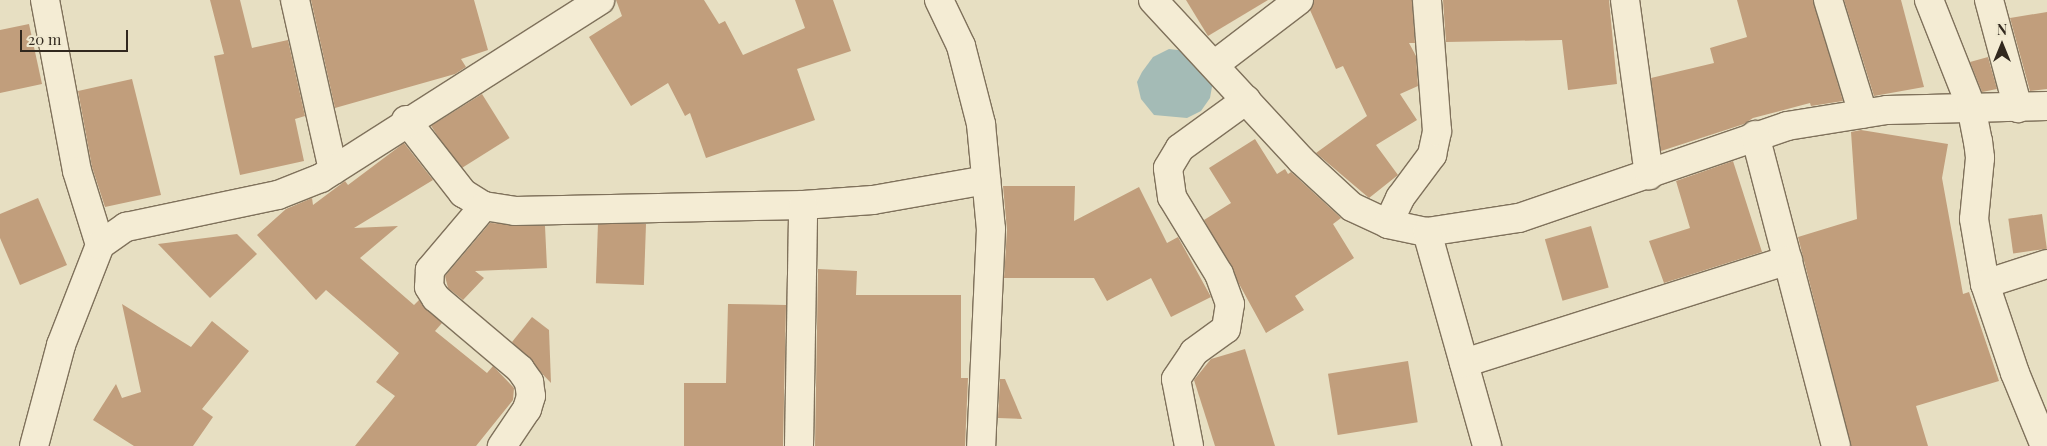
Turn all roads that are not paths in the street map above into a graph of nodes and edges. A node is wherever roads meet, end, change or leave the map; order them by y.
1 (45, 0) edge
2 (295, 0) edge
3 (600, 0) edge
4 (939, 0) edge
5 (1153, 0) edge
6 (1299, 0) edge
7 (1427, 0) edge
8 (1625, 0) edge
9 (1828, 0) edge
10 (1929, 0) edge
11 (1989, 0) edge
12 (1214, 64) junction
13 (1246, 100) junction
14 (1971, 106) junction
15 (2047, 106) edge
16 (2018, 108) junction
17 (1863, 114) junction
18 (406, 120) junction
19 (1755, 135) junction
20 (332, 170) junction
21 (1650, 175) junction
22 (986, 180) junction
23 (803, 205) junction
24 (484, 206) junction
25 (1388, 224) junction
26 (1427, 232) junction
27 (100, 245) junction
28 (1788, 260) junction
29 (2047, 264) edge
30 (1985, 284) junction
31 (1464, 363) junction
32 (2044, 438) edge
33 (34, 446) edge
34 (502, 446) edge
35 (799, 446) edge
36 (981, 446) edge
37 (1189, 446) edge
38 (1487, 446) edge
39 (1836, 446) edge

1 - 27 street
2 - 20 street
3 - 18 street
4 - 22 street
5 - 12 street
6 - 12 street
7 - 25 street
8 - 21 street
9 - 17 street
10 - 14 street
11 - 16 street
12 - 13 street
13 - 25 street
13 - 37 street
14 - 16 street
14 - 17 street
14 - 30 street
15 - 16 street
17 - 19 street
18 - 20 street
18 - 24 street
19 - 21 street
19 - 28 street
20 - 27 street
21 - 26 street
22 - 23 street
22 - 36 street
23 - 24 street
23 - 35 street
24 - 34 street
25 - 26 street
26 - 31 street
27 - 33 street
28 - 31 street
28 - 39 street
29 - 30 street
30 - 32 street
31 - 38 street

